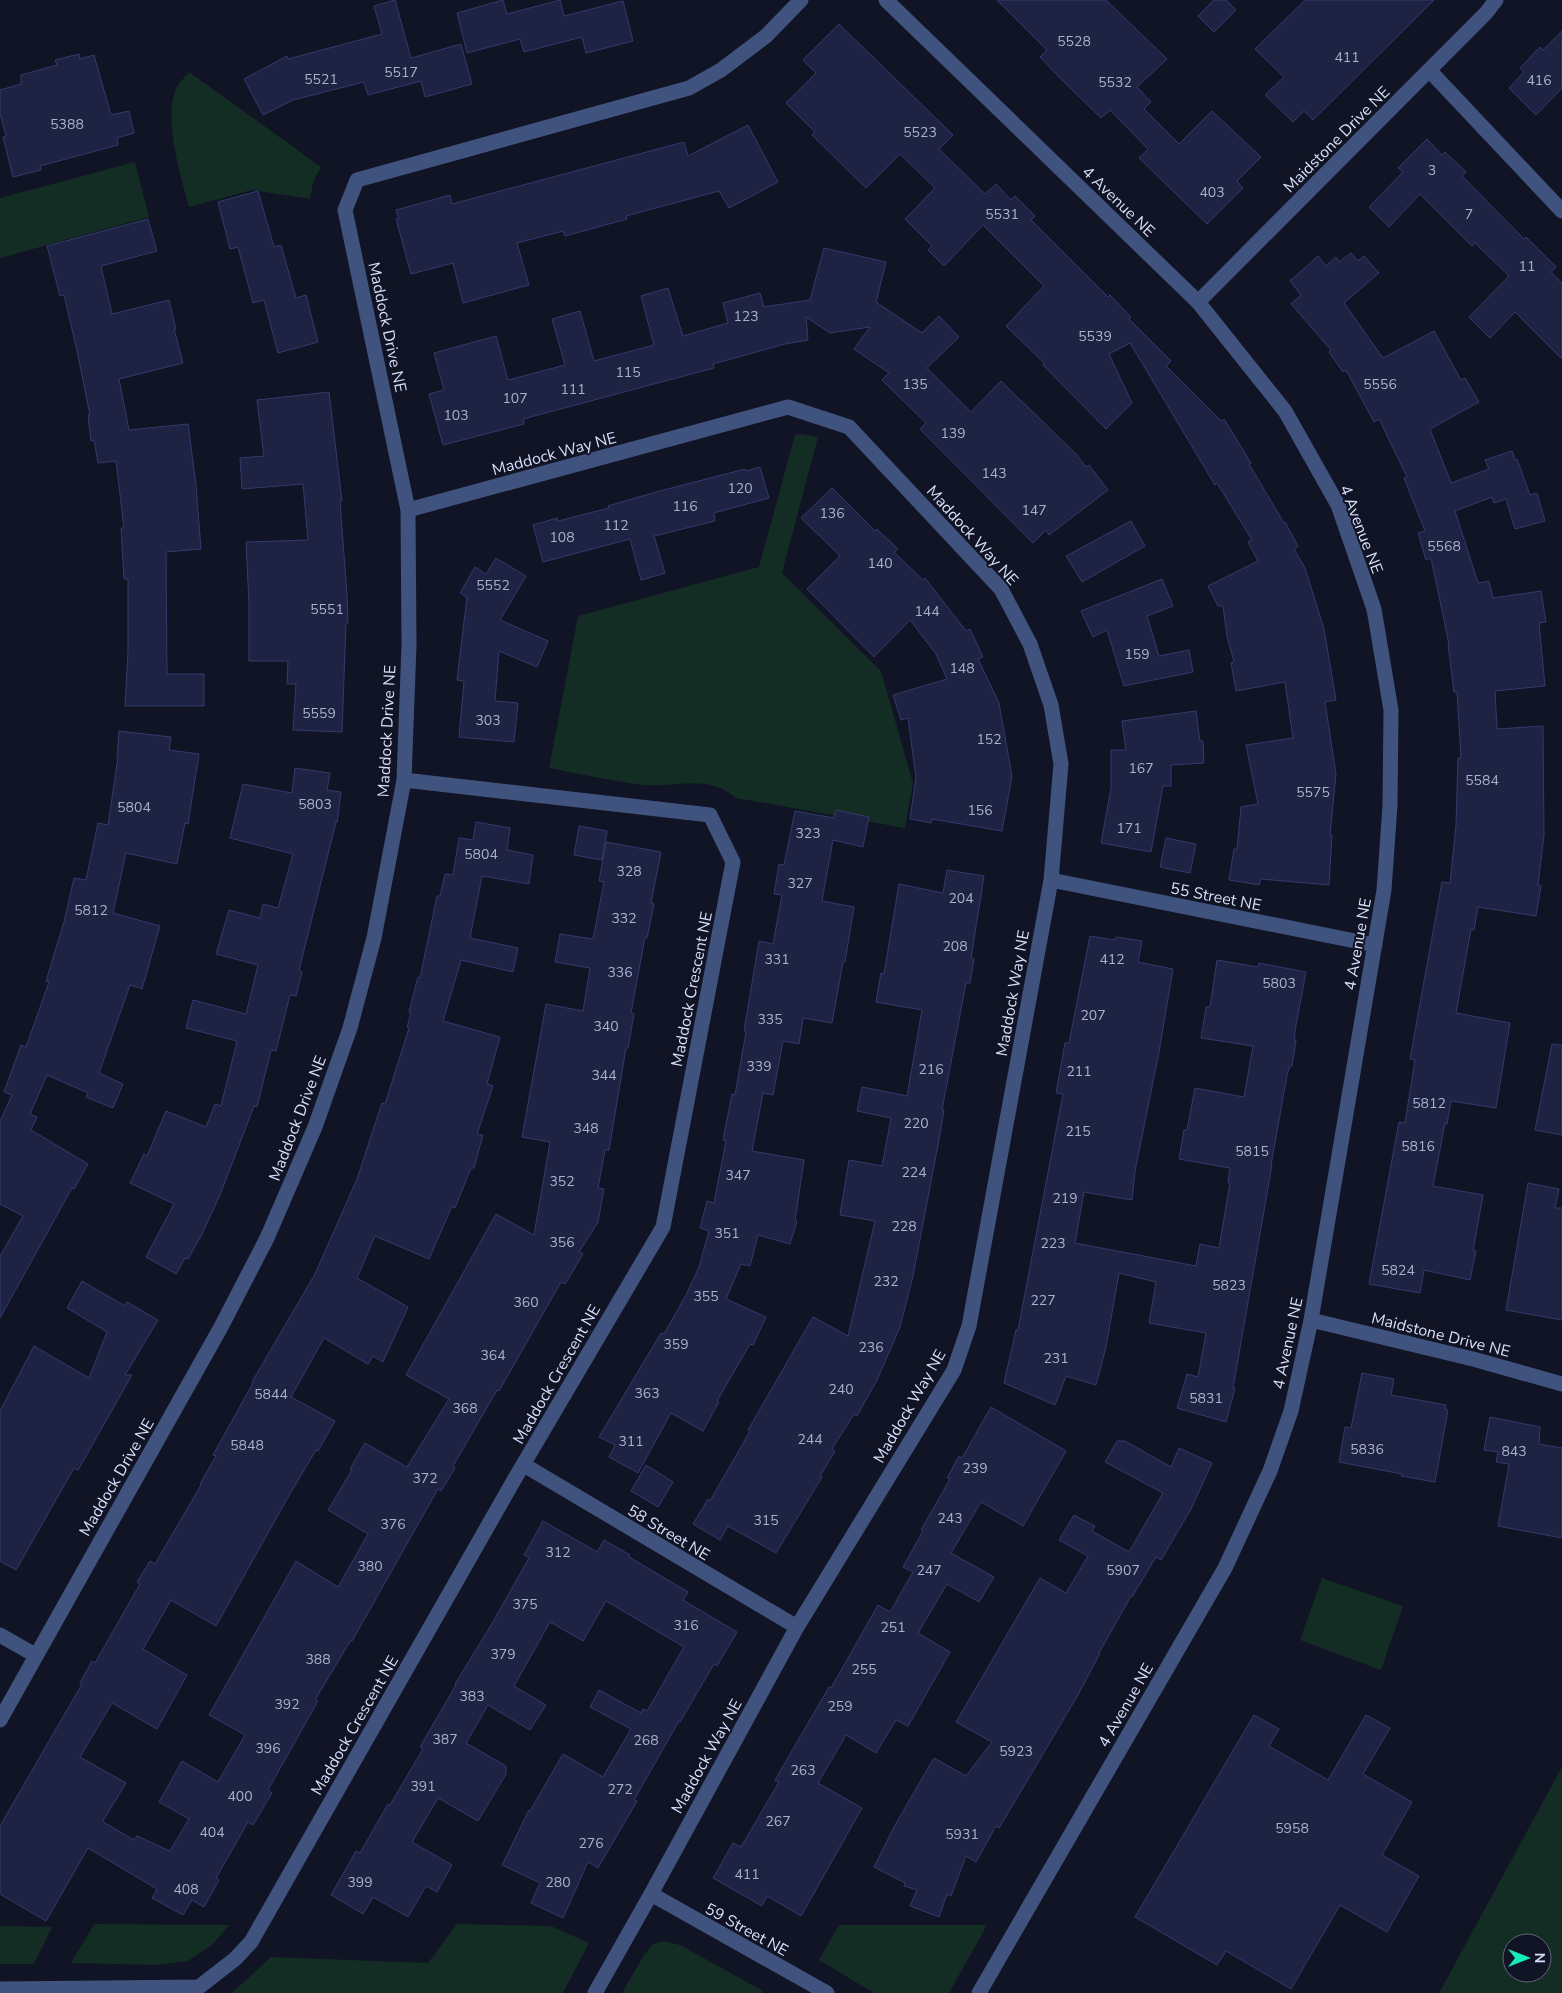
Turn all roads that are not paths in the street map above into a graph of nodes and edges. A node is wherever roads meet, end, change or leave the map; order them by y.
1 (801, 0) edge
2 (886, 0) edge
3 (1496, 0) edge
4 (1429, 70) junction
5 (1562, 210) edge
6 (1198, 302) junction
7 (408, 510) junction
8 (404, 780) junction
9 (1051, 880) junction
10 (1375, 945) junction
11 (1311, 1320) junction
12 (1562, 1384) edge
13 (524, 1465) junction
14 (797, 1627) junction
15 (0, 1635) edge
16 (35, 1655) junction
17 (0, 1720) edge
18 (651, 1894) junction
19 (0, 1989) edge
20 (595, 1993) edge
21 (827, 1993) edge
22 (979, 1993) edge

1 - 7 street, Maddock Drive NE
2 - 6 street, 4 Avenue NE
3 - 4 street, Maidstone Drive NE
4 - 5 street
4 - 6 street, Maidstone Drive NE
6 - 10 street, 4 Avenue NE
7 - 8 street, Maddock Drive NE
7 - 9 street, Maddock Way NE
8 - 13 street, Maddock Crescent NE
8 - 16 street, Maddock Drive NE
9 - 10 street, 55 Street NE
9 - 14 street, Maddock Way NE
10 - 11 street, 4 Avenue NE
11 - 12 street, Maidstone Drive NE
11 - 22 street, 4 Avenue NE
13 - 14 street, 58 Street NE
13 - 19 street, Maddock Crescent NE
14 - 18 street, Maddock Way NE
15 - 16 street
16 - 17 street, Maddock Drive NE
18 - 20 street, Maddock Way NE
18 - 21 street, 59 Street NE

